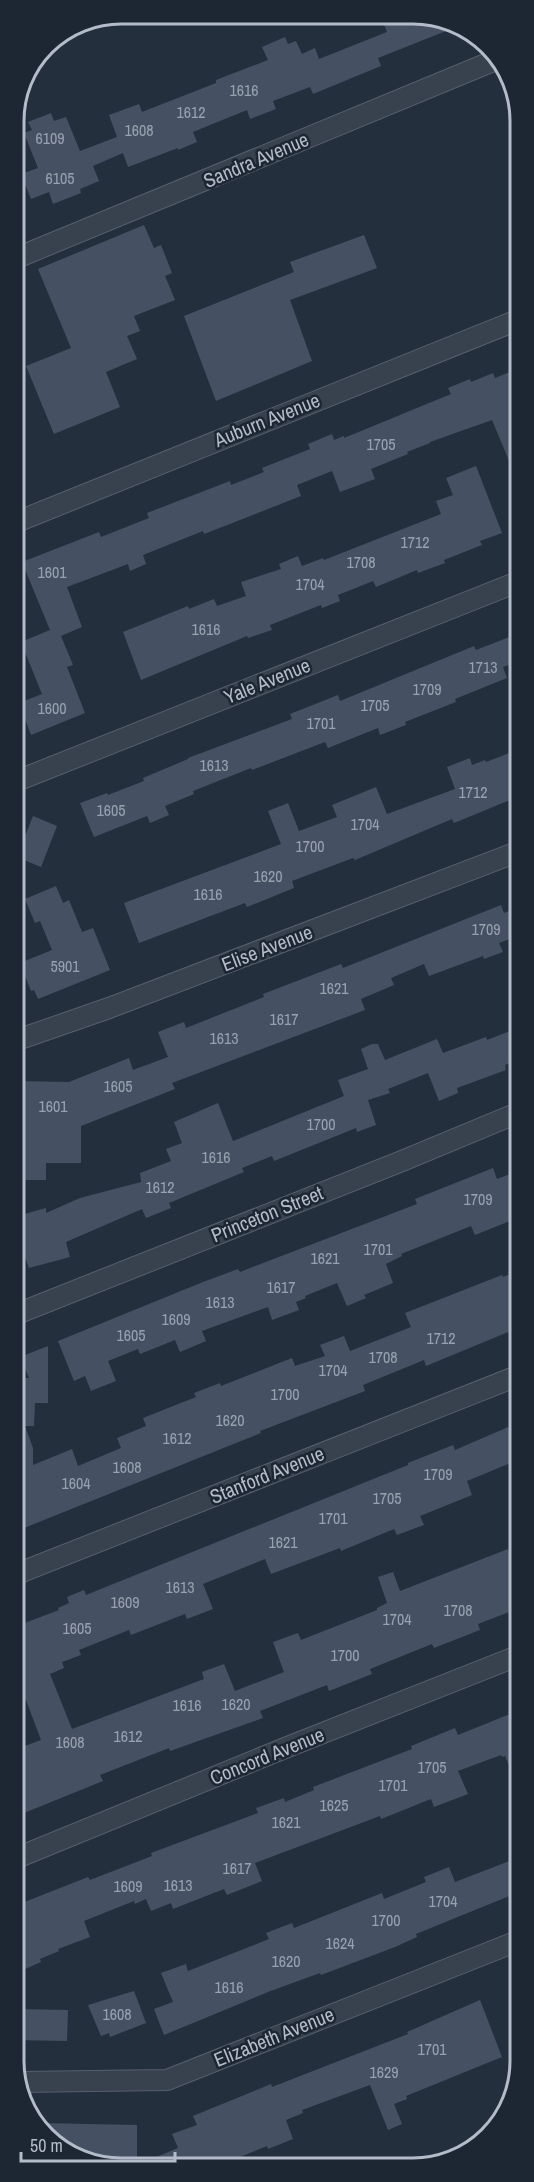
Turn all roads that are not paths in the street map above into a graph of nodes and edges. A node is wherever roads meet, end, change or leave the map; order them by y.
1 (490, 62) edge
2 (24, 255) edge
3 (510, 323) edge
4 (24, 519) edge
5 (510, 585) edge
6 (24, 778) edge
7 (510, 855) edge
8 (24, 1038) edge
9 (510, 1116) edge
10 (24, 1311) edge
11 (510, 1379) edge
12 (24, 1571) edge
13 (510, 1659) edge
14 (24, 1856) edge
15 (510, 1944) edge
16 (26, 2082) edge

1 - 2 street, Sandra Avenue
3 - 4 street, Auburn Avenue
5 - 6 street, Yale Avenue
7 - 8 street, Elise Avenue
9 - 10 street, Princeton Street
11 - 12 street, Stanford Avenue
13 - 14 street, Concord Avenue
15 - 16 street, Elizabeth Avenue

